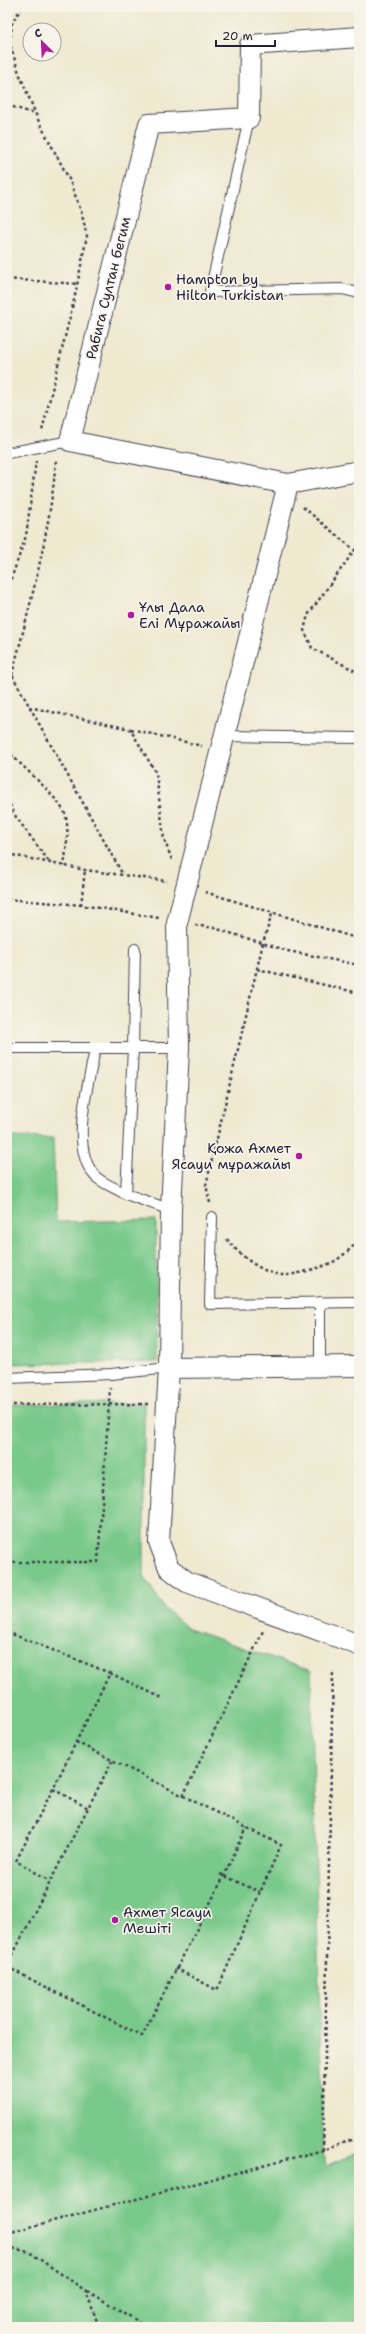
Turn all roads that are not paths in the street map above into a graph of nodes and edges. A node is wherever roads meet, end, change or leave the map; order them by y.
1 (359, 37) edge
2 (249, 118) junction
3 (359, 293) edge
4 (70, 441) junction
5 (7, 453) edge
6 (359, 471) edge
7 (288, 484) junction
8 (223, 736) junction
9 (359, 738) edge
10 (135, 949) dead end
11 (7, 1048) edge
12 (133, 1048) junction
13 (179, 1048) junction
14 (94, 1049) junction
15 (126, 1194) junction
16 (172, 1210) junction
17 (212, 1217) road end
18 (320, 1302) junction
19 (359, 1302) edge
20 (359, 1366) edge
21 (320, 1367) junction
22 (169, 1368) junction
23 (7, 1378) edge
24 (359, 1645) edge

1 - 2 street
2 - 3 lane
2 - 4 street, Рабига Султан бегим
4 - 5 lane
4 - 7 street
6 - 7 street
7 - 8 street
8 - 9 lane
8 - 13 street
10 - 12 lane
11 - 14 lane
12 - 13 lane
12 - 14 lane
12 - 15 lane
13 - 16 street
14 - 15 lane
15 - 16 lane
16 - 22 street
17 - 18 lane
18 - 19 lane
18 - 21 lane
20 - 21 street
21 - 22 street
22 - 23 lane
22 - 24 street

